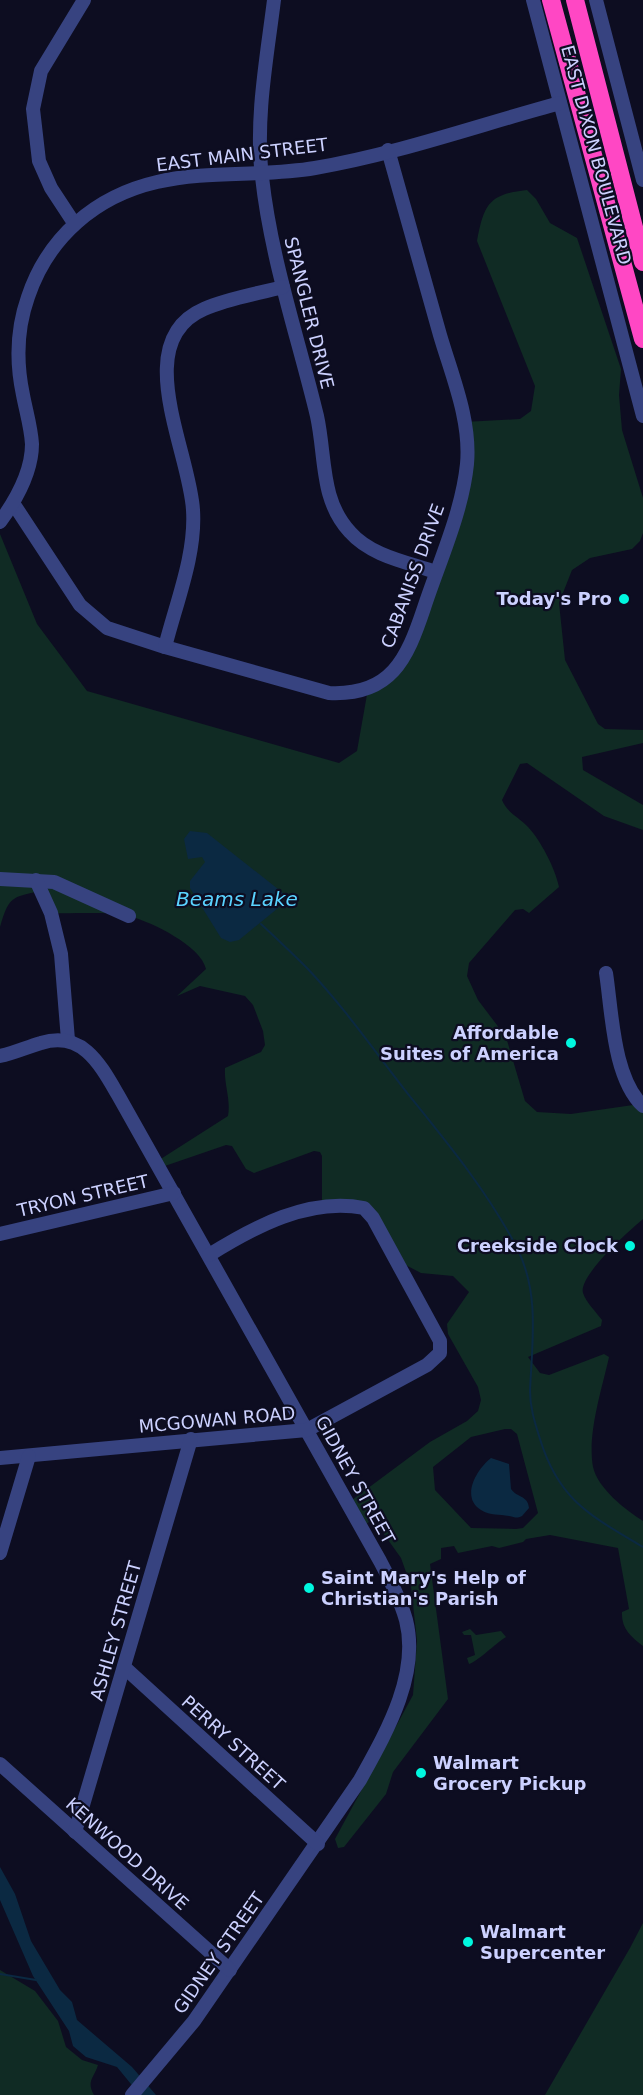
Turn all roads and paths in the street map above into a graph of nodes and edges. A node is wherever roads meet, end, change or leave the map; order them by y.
1 (84, 0) edge
2 (274, 0) edge
3 (575, 0) edge
4 (596, 0) edge
5 (543, 4) edge
6 (560, 103) junction
7 (606, 124) junction
8 (388, 150) junction
9 (261, 175) junction
10 (643, 180) edge
11 (74, 223) junction
12 (643, 262) edge
13 (283, 287) junction
14 (643, 339) edge
15 (643, 416) edge
16 (13, 503) junction
17 (0, 522) edge
18 (436, 572) junction
19 (165, 648) junction
20 (0, 879) edge
21 (36, 880) junction
22 (129, 916) dead end
23 (606, 973) dead end
24 (68, 1040) junction
25 (0, 1056) edge
26 (643, 1106) edge
27 (174, 1193) junction
28 (0, 1234) edge
29 (209, 1255) junction
30 (307, 1430) junction
31 (191, 1439) junction
32 (29, 1456) junction
33 (0, 1458) edge
34 (0, 1553) edge
35 (124, 1667) junction
36 (0, 1764) edge
37 (75, 1832) junction
38 (318, 1844) junction
39 (230, 1970) junction
40 (132, 2095) edge

1 - 11 street
2 - 9 street, SPANGLER DRIVE
3 - 7 highway, EAST DIXON BOULEVARD
4 - 10 street
5 - 6 street, EAST DIXON BOULEVARD
5 - 7 highway
5 - 14 highway, EAST DIXON BOULEVARD
6 - 8 street, EAST MAIN STREET
6 - 15 street, EAST DIXON BOULEVARD
7 - 12 highway, EAST DIXON BOULEVARD
8 - 9 street, EAST MAIN STREET
8 - 18 street, CABANISS DRIVE
9 - 11 street, EAST MAIN STREET
9 - 13 street, SPANGLER DRIVE
11 - 16 street, EAST MAIN STREET
13 - 18 street, SPANGLER DRIVE
13 - 19 street
16 - 17 street, EAST MAIN STREET
16 - 19 street, CABANISS DRIVE
18 - 19 street, CABANISS DRIVE
20 - 21 street
21 - 22 street
21 - 24 street
23 - 26 street
24 - 25 street
24 - 27 street, GIDNEY STREET
27 - 28 street, TRYON STREET
27 - 29 street, GIDNEY STREET
29 - 30 street, GIDNEY STREET
29 - 30 street, MCGOWAN ROAD
30 - 31 street, MCGOWAN ROAD
30 - 38 street, GIDNEY STREET
31 - 32 street, MCGOWAN ROAD
31 - 35 street, ASHLEY STREET
32 - 33 street, MCGOWAN ROAD
32 - 34 street
35 - 37 street, ASHLEY STREET
35 - 38 street, PERRY STREET
36 - 37 street, KENWOOD DRIVE
37 - 39 street, KENWOOD DRIVE
38 - 39 street, GIDNEY STREET
39 - 40 street, GIDNEY STREET

